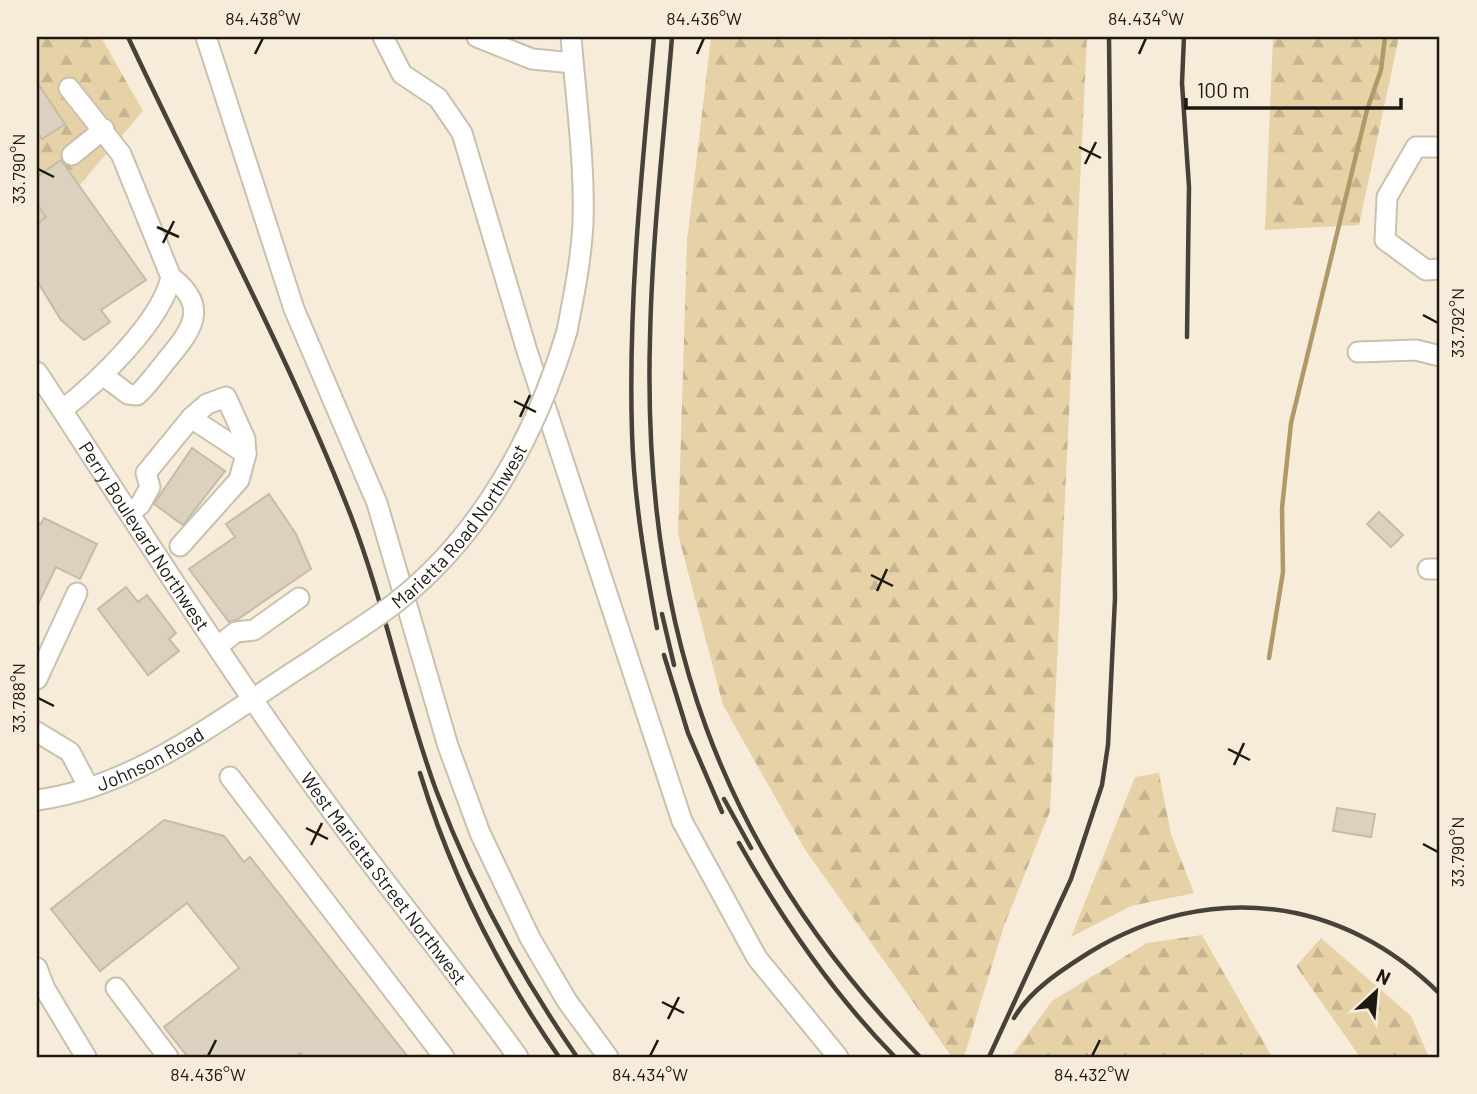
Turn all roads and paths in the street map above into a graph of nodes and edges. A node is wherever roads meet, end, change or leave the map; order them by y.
1 (206, 37) edge
2 (477, 37) edge
3 (571, 37) edge
4 (385, 39) edge
5 (573, 63) junction
6 (69, 88) dead end
7 (104, 129) junction
8 (1440, 146) edge
9 (72, 155) dead end
10 (1440, 269) edge
11 (171, 277) junction
12 (1358, 352) dead end
13 (1440, 356) edge
14 (37, 372) edge
15 (104, 376) junction
16 (62, 410) junction
17 (191, 418) junction
18 (246, 454) junction
19 (130, 513) junction
20 (180, 546) dead end
21 (77, 593) dead end
22 (299, 598) dead end
23 (218, 646) junction
24 (37, 679) edge
25 (253, 697) junction
26 (37, 732) edge
27 (230, 777) dead end
28 (89, 789) junction
29 (37, 800) edge
30 (37, 968) edge
31 (116, 988) dead end
32 (86, 1057) edge
33 (168, 1057) edge
34 (444, 1057) edge
35 (518, 1057) edge
36 (608, 1057) edge
37 (838, 1057) edge

1 - 36 street
2 - 5 street
3 - 5 street, Marietta Road Northwest
4 - 37 street
5 - 25 street, Marietta Road Northwest, bridge
6 - 7 street
7 - 9 street
7 - 11 street
8 - 10 street
11 - 15 street
11 - 15 street
12 - 13 street
14 - 16 street, Perry Boulevard Northwest
15 - 16 street
16 - 19 street, Perry Boulevard Northwest
17 - 18 street
17 - 18 street
17 - 19 street
18 - 20 street
19 - 23 street, Perry Boulevard Northwest
21 - 24 street
22 - 23 street
23 - 25 street, Perry Boulevard Northwest
25 - 28 street, Johnson Road
25 - 35 street, West Marietta Street Northwest
26 - 28 street
27 - 34 street
28 - 29 street, Johnson Road
30 - 32 street
31 - 33 street

